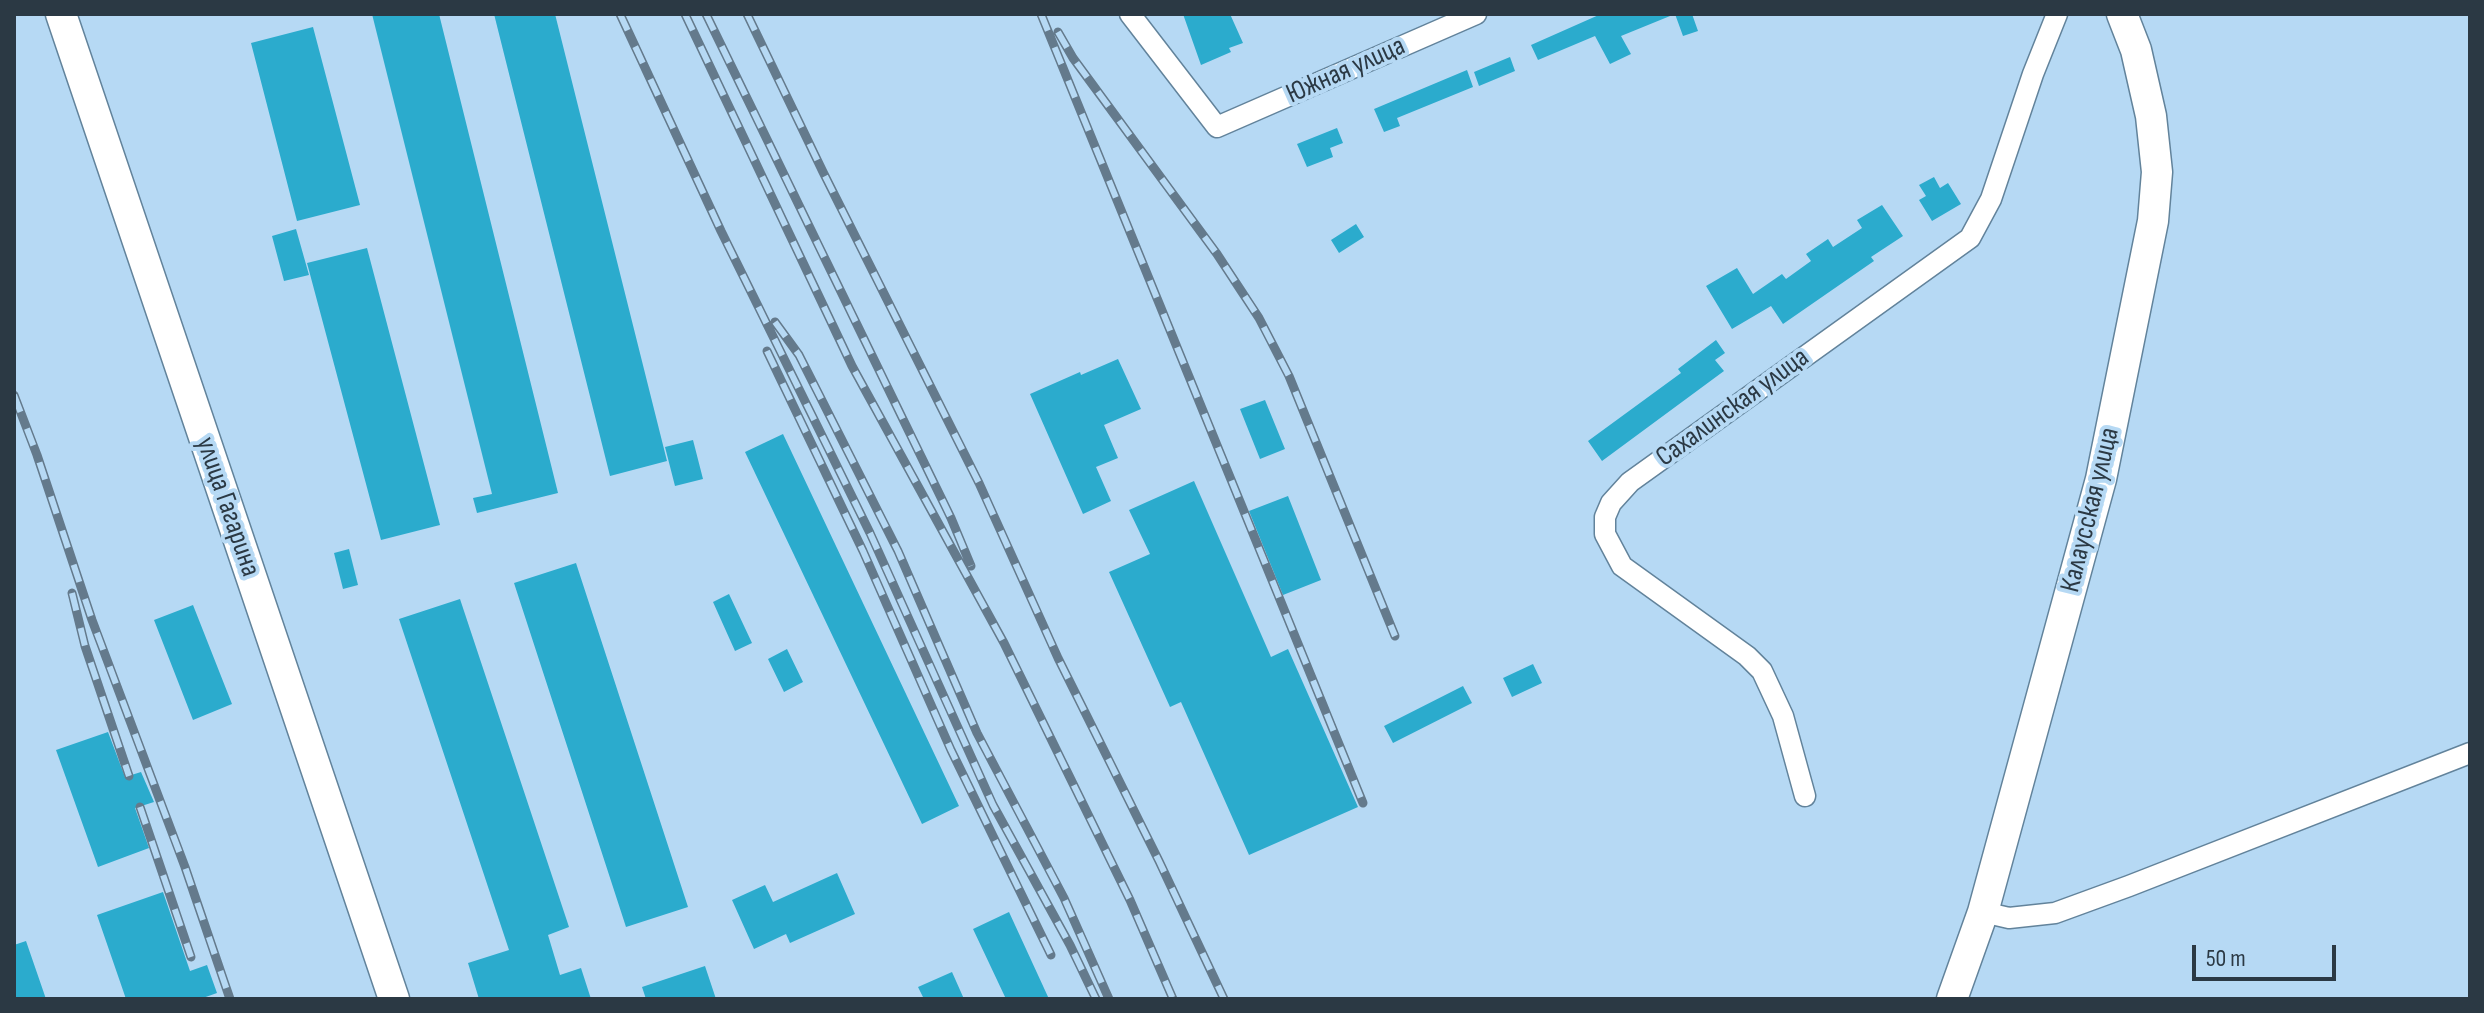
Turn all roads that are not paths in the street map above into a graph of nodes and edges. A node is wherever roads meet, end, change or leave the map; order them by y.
1 (61, 14) edge
2 (1130, 14) edge
3 (1476, 14) edge
4 (2057, 14) edge
5 (2122, 14) edge
6 (2470, 753) edge
7 (1805, 796) dead end
8 (1983, 912) junction
9 (394, 999) edge
10 (1952, 999) edge

1 - 9 street, улица Гагарина
2 - 3 street, Южная улица
4 - 7 street, Сахалинская улица
5 - 8 street, Калаусская улица
6 - 8 street
8 - 10 street, Калаусская улица

